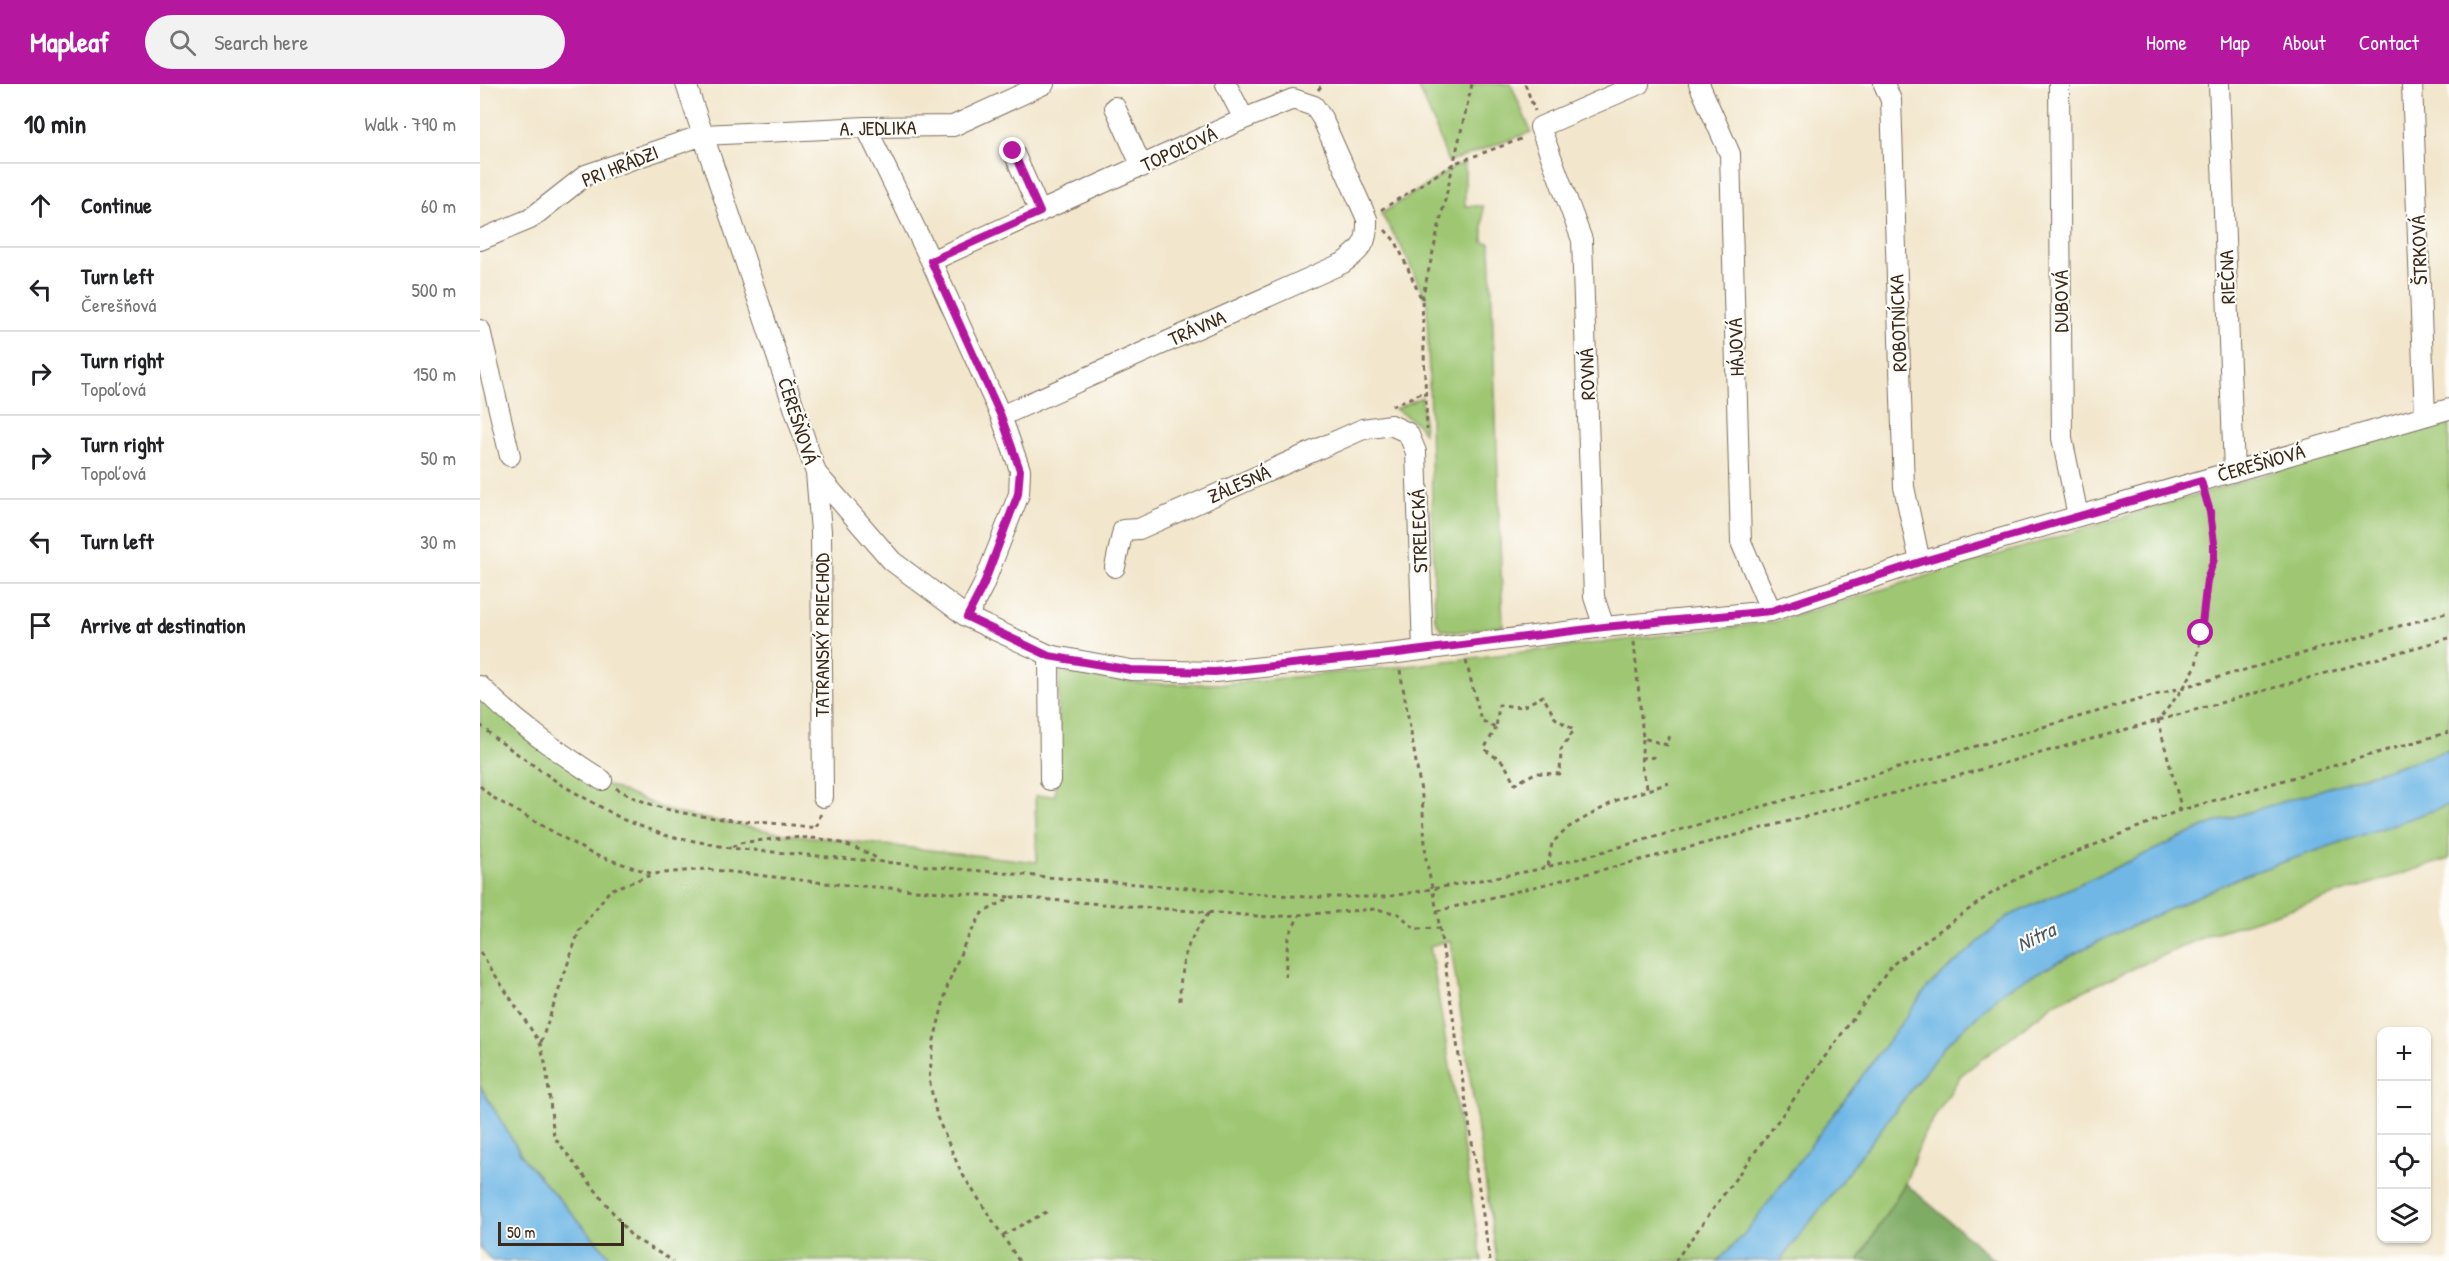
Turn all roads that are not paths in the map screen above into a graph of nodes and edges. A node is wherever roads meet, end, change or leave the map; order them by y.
1 (1044, 84) edge
2 (1227, 84) edge
3 (1640, 84) edge
4 (1699, 84) edge
5 (1884, 84) edge
6 (2060, 84) edge
7 (2220, 84) edge
8 (2412, 84) edge
9 (690, 85) edge
10 (1115, 107) dead end
11 (1244, 119) junction
12 (866, 127) junction
13 (703, 135) junction
14 (1013, 151) dead end
15 (1142, 167) junction
16 (1040, 212) junction
17 (1375, 219) joint
18 (480, 240) edge
19 (931, 261) junction
20 (480, 330) edge
21 (2449, 409) edge
22 (1001, 416) junction
23 (2426, 416) junction
24 (1389, 417) joint
25 (510, 456) dead end
26 (2234, 471) junction
27 (816, 473) junction
28 (2078, 516) junction
29 (1920, 562) junction
30 (1115, 567) dead end
31 (1771, 611) junction
32 (967, 617) junction
33 (1604, 627) junction
34 (1423, 650) junction
35 (1049, 656) junction
36 (480, 686) edge
37 (602, 780) road end
38 (1050, 780) dead end
39 (824, 796) road end

1 - 12 street, A. JEDLIKA
2 - 11 street
3 - 33 street, ROVNÁ
4 - 31 street, HÁJOVÁ
5 - 29 street, ROBOTNÍCKA
6 - 28 street, DUBOVÁ
7 - 26 street, RIEČNA
8 - 23 street, ŠTRKOVÁ
9 - 13 street, ČEREŠŇOVÁ
10 - 15 street
11 - 15 street, TOPOĽOVÁ
11 - 17 street, TOPOĽOVÁ
12 - 13 street, A. JEDLIKA
12 - 19 street
13 - 18 street, PRI HRÁDZI
13 - 27 street, ČEREŠŇOVÁ
14 - 16 street
15 - 16 street, TOPOĽOVÁ
16 - 19 street, TOPOĽOVÁ
17 - 22 street, TRÁVNA
19 - 22 street
20 - 25 street
21 - 23 street, ČEREŠŇOVÁ
22 - 32 street
23 - 26 street, ČEREŠŇOVÁ
24 - 30 street, ZÁLESNÁ
24 - 34 street, STRELECKÁ
26 - 28 street, ČEREŠŇOVÁ
27 - 32 street, ČEREŠŇOVÁ
27 - 39 street, TATRANSKÝ PRIECHOD
28 - 29 street, ČEREŠŇOVÁ
29 - 31 street, ČEREŠŇOVÁ
31 - 33 street, ČEREŠŇOVÁ
32 - 35 street, ČEREŠŇOVÁ
33 - 34 street, ČEREŠŇOVÁ
34 - 35 street, ČEREŠŇOVÁ
35 - 38 street
36 - 37 street

